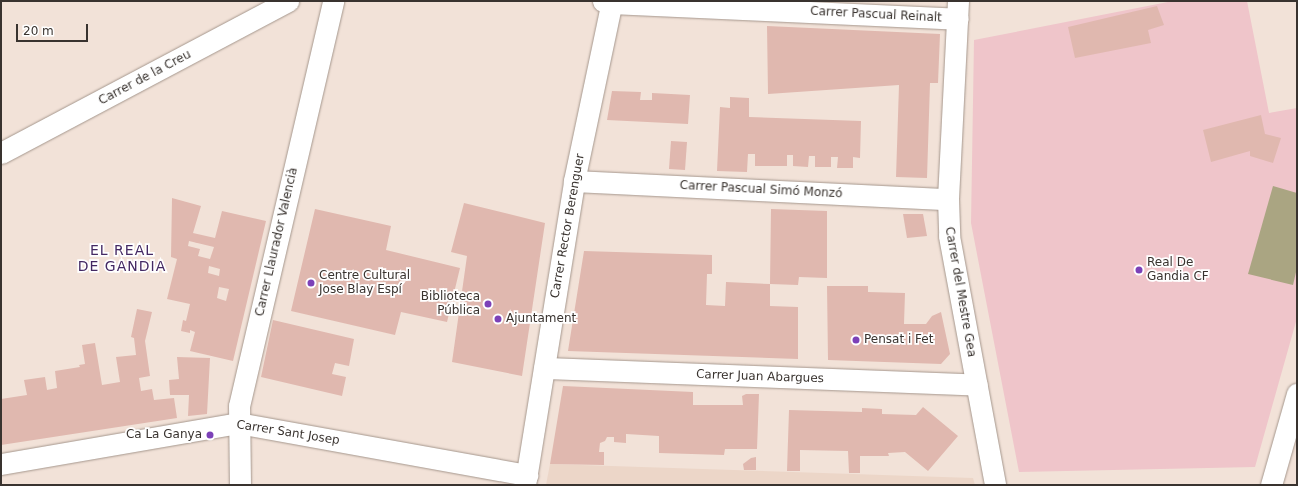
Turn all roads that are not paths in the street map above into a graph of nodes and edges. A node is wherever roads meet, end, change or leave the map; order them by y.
1 (288, 1) edge
2 (333, 1) edge
3 (609, 2) edge
4 (958, 10) edge
5 (1, 153) edge
6 (574, 181) junction
7 (948, 199) junction
8 (544, 368) junction
9 (977, 386) junction
10 (1297, 394) edge
11 (238, 423) junction
12 (1, 464) edge
13 (526, 480) edge
14 (240, 485) edge
15 (995, 485) edge
16 (1271, 485) edge

1 - 5 street, Carrer de la Creu
2 - 11 street, Carrer Llaurador Valencià
3 - 4 street, Carrer Pascual Reinalt
3 - 6 street, Carrer Rector Berenguer
4 - 7 street, Carrer del Mestre Gea
6 - 7 street, Carrer Pascual Simó Monzó
6 - 8 street, Carrer Rector Berenguer
7 - 9 street, Carrer del Mestre Gea
8 - 9 street, Carrer Juan Abargues
8 - 13 street, Carrer Rector Berenguer
9 - 15 street, Carrer del Mestre Gea
10 - 16 street
11 - 12 street, Carrer Sant Josep
11 - 13 street, Carrer Sant Josep
11 - 14 street, Carrer Llaurador Valencià

